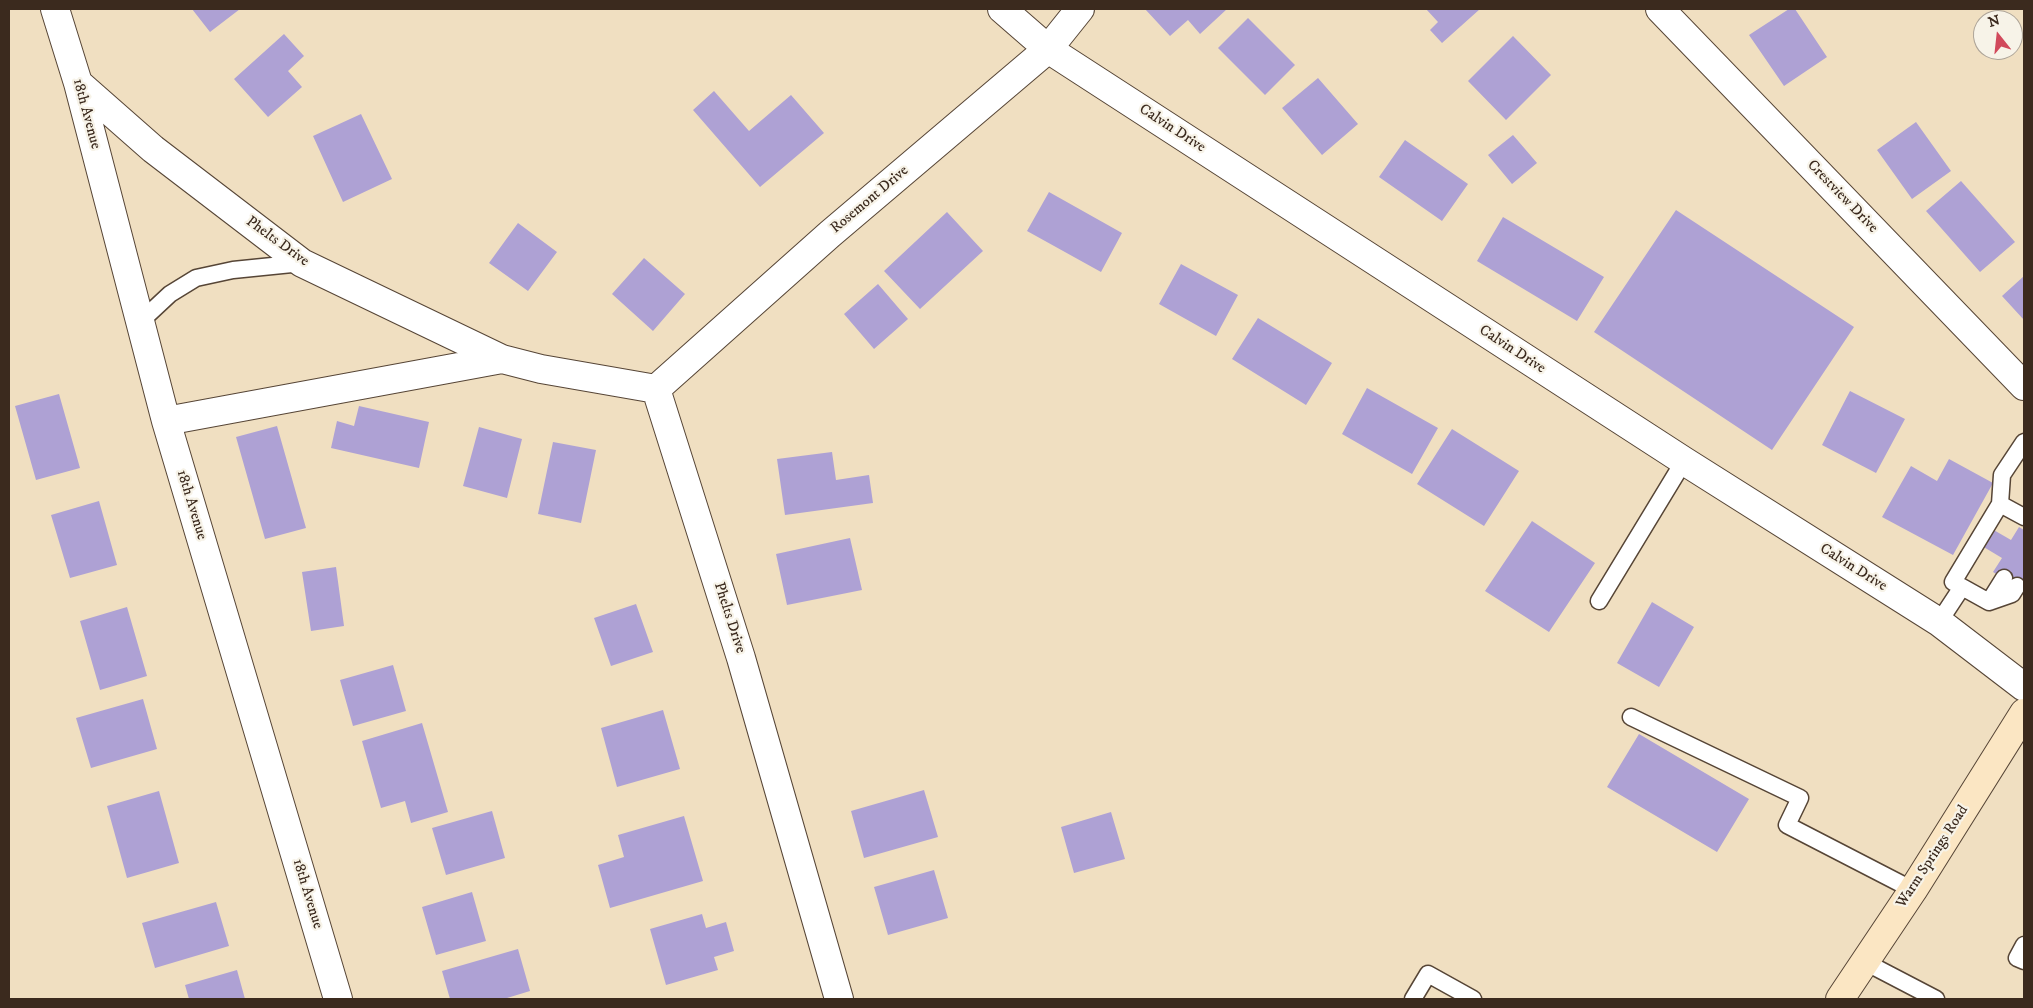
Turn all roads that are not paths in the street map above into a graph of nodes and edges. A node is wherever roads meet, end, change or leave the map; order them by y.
1 (54, 9) edge
2 (1002, 9) edge
3 (1080, 9) edge
4 (1660, 9) edge
5 (1048, 49) junction
6 (78, 83) junction
7 (302, 263) junction
8 (140, 322) junction
9 (502, 359) junction
10 (2024, 386) edge
11 (656, 389) junction
12 (166, 421) junction
13 (2024, 442) edge
14 (1684, 461) junction
15 (2000, 504) junction
16 (2024, 517) edge
17 (2010, 582) dead end
18 (1962, 587) junction
19 (1599, 601) dead end
20 (1939, 622) junction
21 (2024, 687) edge
22 (2024, 713) edge
23 (1631, 717) dead end
24 (1913, 890) junction
25 (2024, 945) edge
26 (1865, 962) junction
27 (2024, 962) edge
28 (338, 999) edge
29 (839, 999) edge
30 (1413, 999) edge
31 (1473, 999) edge
32 (1840, 999) edge
33 (1936, 999) edge

1 - 6 street, 18th Avenue
2 - 5 street, Calvin Drive
3 - 5 street, Rosemont Drive
4 - 10 street, Crestview Drive
5 - 11 street, Rosemont Drive
5 - 14 street, Calvin Drive
6 - 7 street, Phelts Drive
6 - 8 street, 18th Avenue
7 - 8 lane
7 - 9 street, Phelts Drive
8 - 12 street, 18th Avenue
9 - 11 street, Phelts Drive
9 - 12 street, Phelts Drive
11 - 29 street, Phelts Drive
12 - 28 street, 18th Avenue
13 - 15 lane
14 - 19 lane
14 - 20 street, Calvin Drive
15 - 16 lane
15 - 18 lane
17 - 18 lane
18 - 20 lane
20 - 21 street, Calvin Drive
22 - 24 main road, Warm Springs Road
23 - 24 lane
24 - 26 main road, Warm Springs Road
25 - 27 lane
26 - 32 main road, Warm Springs Road
26 - 33 lane
30 - 31 lane

